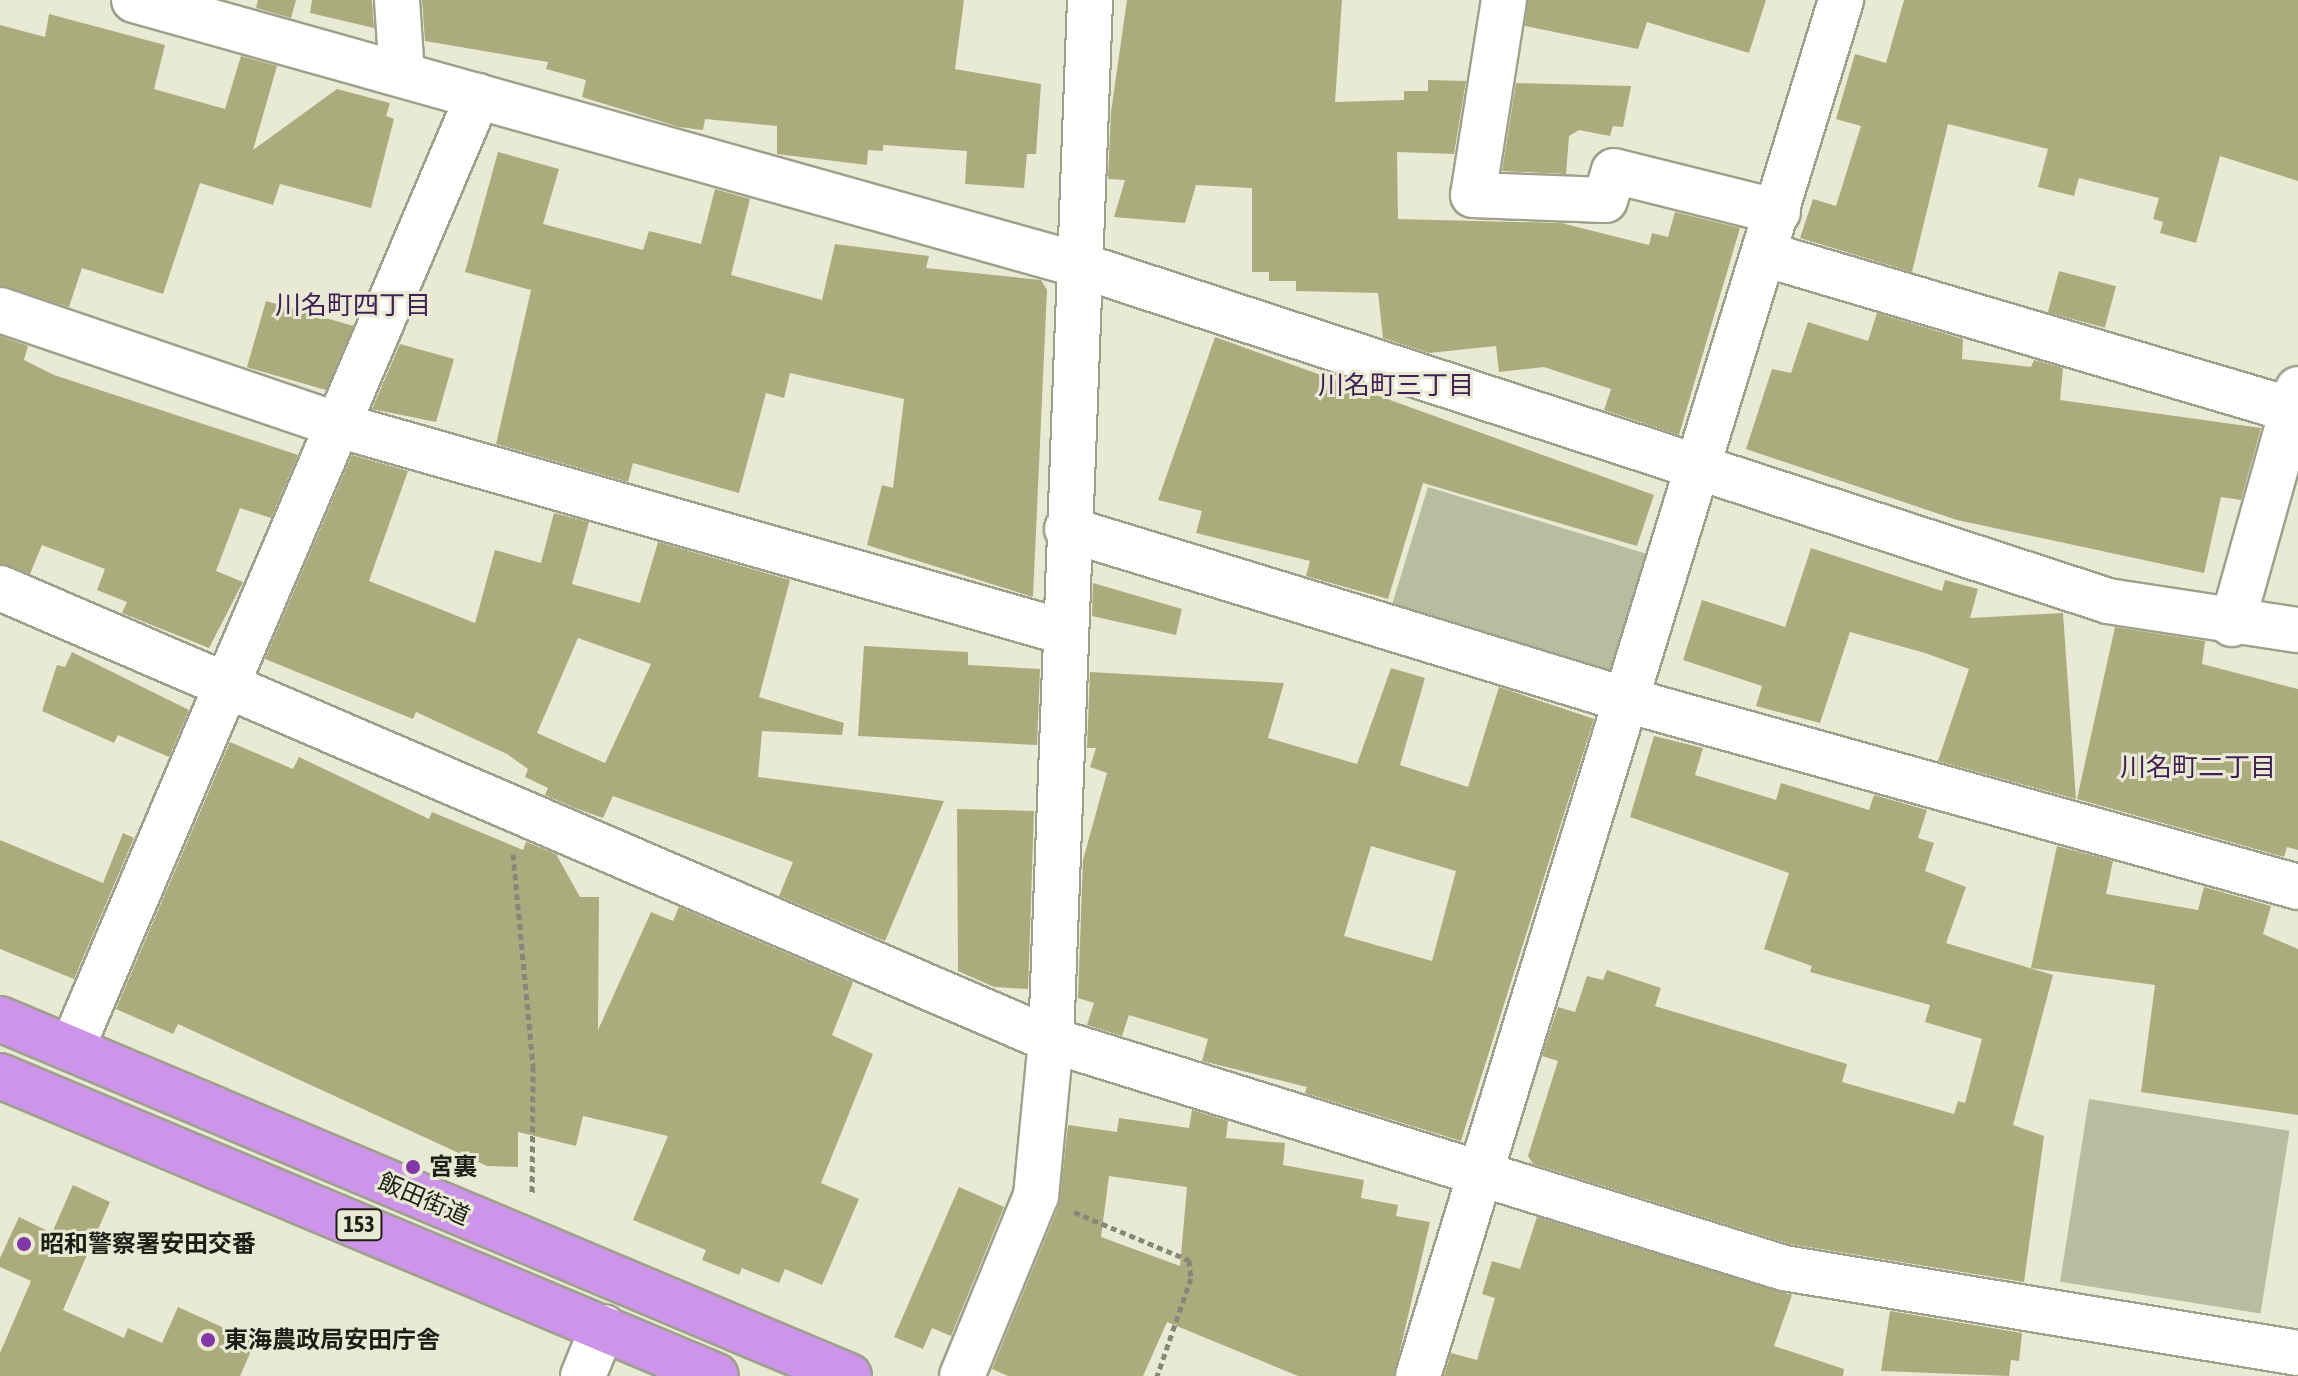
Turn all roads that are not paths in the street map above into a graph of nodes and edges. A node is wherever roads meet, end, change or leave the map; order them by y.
1 (134, 0) edge
2 (397, 0) edge
3 (1090, 0) edge
4 (1504, 0) edge
5 (1841, 0) edge
6 (402, 75) junction
7 (478, 96) junction
8 (1778, 212) junction
9 (1764, 254) junction
10 (1079, 265) junction
11 (0, 310) edge
12 (2295, 400) edge
13 (338, 425) junction
14 (1694, 463) junction
15 (1067, 529) junction
16 (0, 588) edge
17 (2232, 624) junction
18 (2298, 630) edge
19 (1064, 632) junction
20 (225, 681) junction
21 (1623, 699) junction
22 (2298, 887) edge
23 (0, 1019) edge
24 (1051, 1040) junction
25 (72, 1048) junction
26 (0, 1076) edge
27 (1478, 1174) junction
28 (603, 1327) junction
29 (2298, 1353) edge
30 (583, 1376) edge
31 (716, 1376) edge
32 (849, 1376) edge
33 (962, 1376) edge
34 (1418, 1376) edge

1 - 6 street
2 - 6 street
3 - 10 street
4 - 8 street
5 - 8 street
6 - 7 street
7 - 10 street
7 - 13 street
8 - 9 street
9 - 12 street
9 - 14 street
10 - 14 street
10 - 15 street
11 - 13 street
12 - 17 street
13 - 19 street
13 - 20 street
14 - 17 street
14 - 21 street
15 - 19 street
15 - 21 street
16 - 20 street
17 - 18 street
19 - 24 street
20 - 24 street
20 - 25 street
21 - 22 street
21 - 27 street
23 - 25 highway, 飯田街道 / 153
24 - 27 street
24 - 33 street
25 - 32 highway, 飯田街道 / 153
26 - 28 highway, 飯田街道 / 153
27 - 29 street
27 - 34 street
28 - 30 street
28 - 31 highway, 飯田街道 / 153

